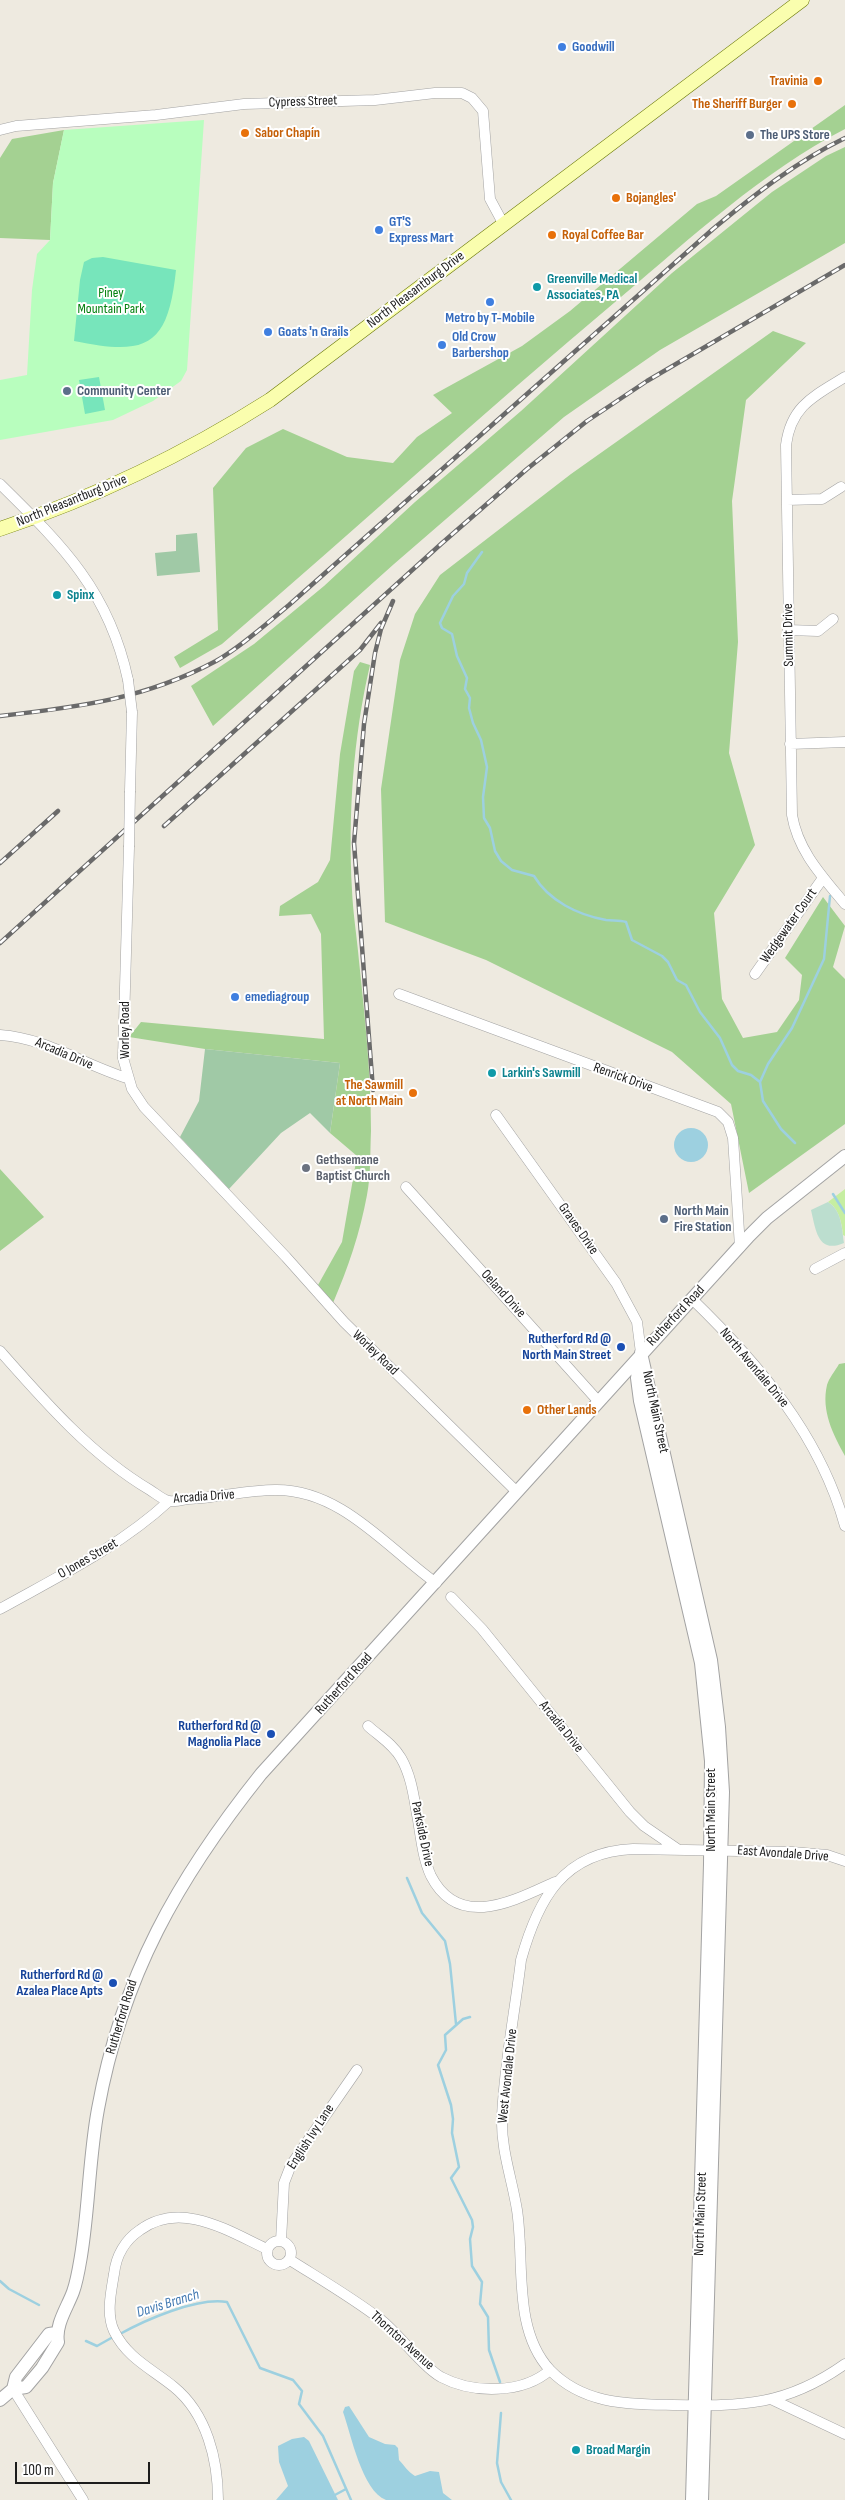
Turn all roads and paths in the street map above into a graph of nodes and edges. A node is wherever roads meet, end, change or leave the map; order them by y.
1 (802, 0) edge
2 (0, 130) edge
3 (504, 225) junction
4 (845, 377) edge
5 (0, 484) edge
6 (841, 487) dead end
7 (787, 500) junction
8 (35, 517) junction
9 (0, 529) edge
10 (833, 619) dead end
11 (788, 630) junction
12 (845, 742) edge
13 (790, 744) junction
14 (823, 878) junction
15 (845, 904) edge
16 (755, 974) dead end
17 (399, 994) dead end
18 (0, 1035) edge
19 (127, 1078) junction
20 (496, 1115) dead end
21 (845, 1156) edge
22 (406, 1187) dead end
23 (740, 1247) junction
24 (845, 1253) edge
25 (815, 1270) dead end
26 (692, 1299) junction
27 (0, 1351) edge
28 (641, 1353) junction
29 (599, 1402) junction
30 (517, 1492) junction
31 (168, 1501) junction
32 (845, 1526) edge
33 (436, 1583) junction
34 (450, 1597) dead end
35 (0, 1609) edge
36 (368, 1726) dead end
37 (716, 1849) junction
38 (679, 1850) junction
39 (845, 1861) edge
40 (555, 1882) junction
41 (356, 2070) dead end
42 (281, 2241) junction
43 (267, 2249) junction
44 (290, 2260) junction
45 (845, 2364) edge
46 (550, 2370) junction
47 (13, 2389) junction
48 (0, 2400) edge
49 (773, 2400) junction
50 (700, 2405) junction
51 (845, 2434) edge
52 (83, 2500) edge
53 (218, 2500) edge
54 (692, 2500) edge
55 (702, 2500) edge

1 - 3 main road, North Pleasantburg Drive
2 - 3 street, Cypress Street
3 - 8 main road, North Pleasantburg Drive
4 - 7 street, Summit Drive
5 - 8 street, Worley Road
6 - 7 street
7 - 11 street, Summit Drive
8 - 9 main road, North Pleasantburg Drive
8 - 19 street, Worley Road, bridge
10 - 11 street
11 - 13 street, Summit Drive
12 - 13 street
13 - 14 street, Summit Drive
14 - 15 street, Summit Drive
14 - 16 street, Wedgewater Court
17 - 23 street, Renrick Drive
18 - 19 street, Arcadia Drive
19 - 30 street, Worley Road
20 - 28 street, Graves Drive
21 - 23 street, Rutherford Road
22 - 29 street, Oeland Drive
23 - 26 street, Rutherford Road
24 - 25 street
26 - 28 street, Rutherford Road
26 - 32 street, North Avondale Drive
27 - 31 street, Arcadia Drive
28 - 29 street, Rutherford Road
28 - 37 street, North Main Street
29 - 30 street, Rutherford Road
30 - 33 street, Rutherford Road
31 - 33 street, Arcadia Drive
31 - 35 street, O Jones Street
33 - 47 street, Rutherford Road
34 - 38 street, Arcadia Drive
36 - 40 street, Parkside Drive
37 - 38 street, West Avondale Drive
37 - 39 street, East Avondale Drive
37 - 50 street, North Main Street
38 - 40 street, West Avondale Drive
40 - 46 street, West Avondale Drive
41 - 42 street, English Ivy Lane
42 - 43 street
42 - 44 street
43 - 44 street
43 - 53 street
44 - 46 street, Thornton Avenue
45 - 49 street
46 - 50 street, West Avondale Drive
47 - 48 street, Rutherford Road
47 - 52 street
49 - 50 street
49 - 51 street
50 - 54 street, North Main Street
50 - 55 street, North Main Street

